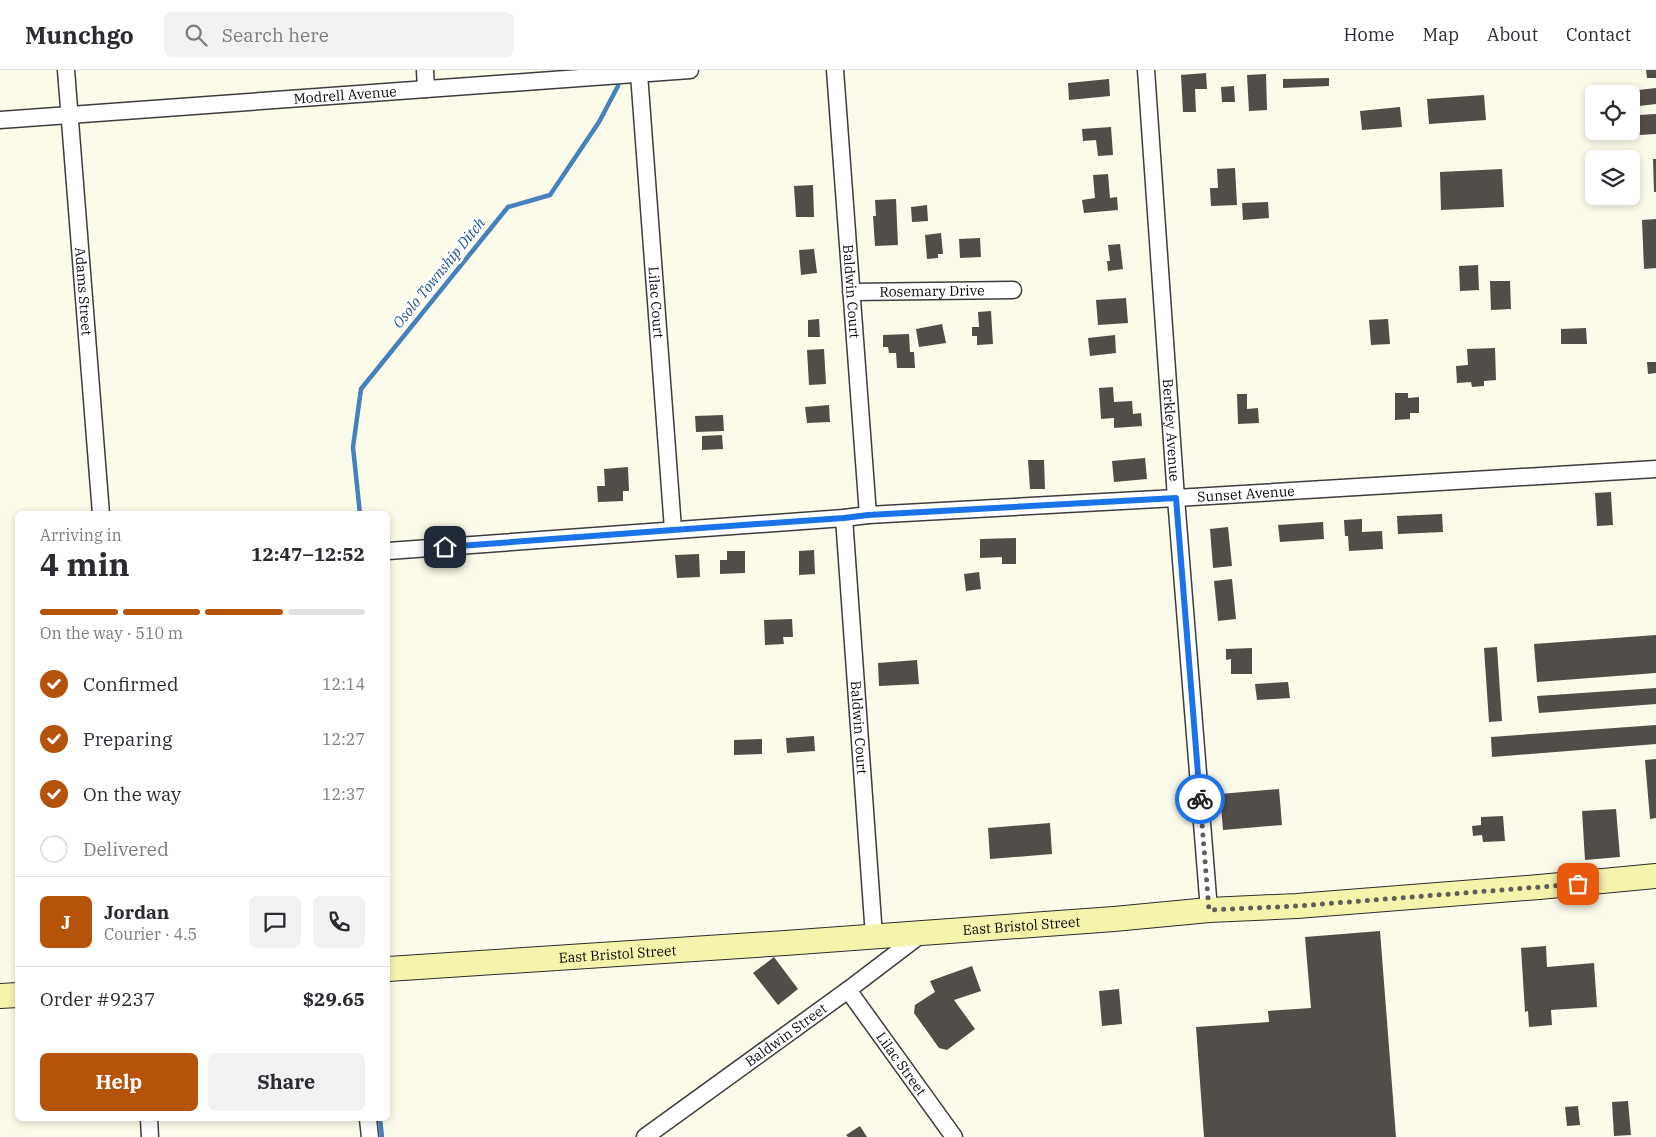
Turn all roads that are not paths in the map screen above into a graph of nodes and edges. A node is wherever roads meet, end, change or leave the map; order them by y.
1 (66, 70) edge
2 (425, 70) edge
3 (690, 70) edge
4 (835, 70) edge
5 (1146, 70) edge
6 (638, 74) junction
7 (426, 89) junction
8 (69, 116) junction
9 (0, 120) edge
10 (1013, 290) dead end
11 (851, 292) junction
12 (1656, 468) edge
13 (1176, 498) junction
14 (101, 511) edge
15 (868, 515) junction
16 (844, 518) junction
17 (673, 530) junction
18 (390, 551) edge
19 (1656, 876) edge
20 (1209, 910) junction
21 (925, 932) junction
22 (874, 936) junction
23 (390, 969) edge
24 (848, 990) junction
25 (15, 994) edge
26 (0, 996) edge
27 (149, 1121) edge
28 (368, 1121) edge
29 (150, 1137) edge
30 (370, 1137) edge
31 (645, 1137) edge
32 (954, 1137) edge

1 - 8 street, Adams Street
2 - 7 street
3 - 6 street, Modrell Avenue
4 - 11 street, Baldwin Court
5 - 13 street, Berkley Avenue
6 - 7 street, Modrell Avenue
6 - 17 street, Lilac Court
7 - 8 street, Modrell Avenue
8 - 9 street, Modrell Avenue
8 - 14 street, Adams Street
10 - 11 street, Rosemary Drive
11 - 15 street, Baldwin Court
12 - 13 street, Sunset Avenue
13 - 15 street, Sunset Avenue
13 - 20 street, Berkley Avenue
15 - 16 street, Sunset Avenue
16 - 17 street, Sunset Avenue
16 - 22 street, Baldwin Court
17 - 18 street, Sunset Avenue
19 - 20 main road, East Bristol Street
20 - 21 main road, East Bristol Street
21 - 22 main road, East Bristol Street
21 - 24 street, Baldwin Street
22 - 23 main road, East Bristol Street
24 - 31 street, Baldwin Street
24 - 32 street, Lilac Street
25 - 26 main road
27 - 29 street
28 - 30 street

